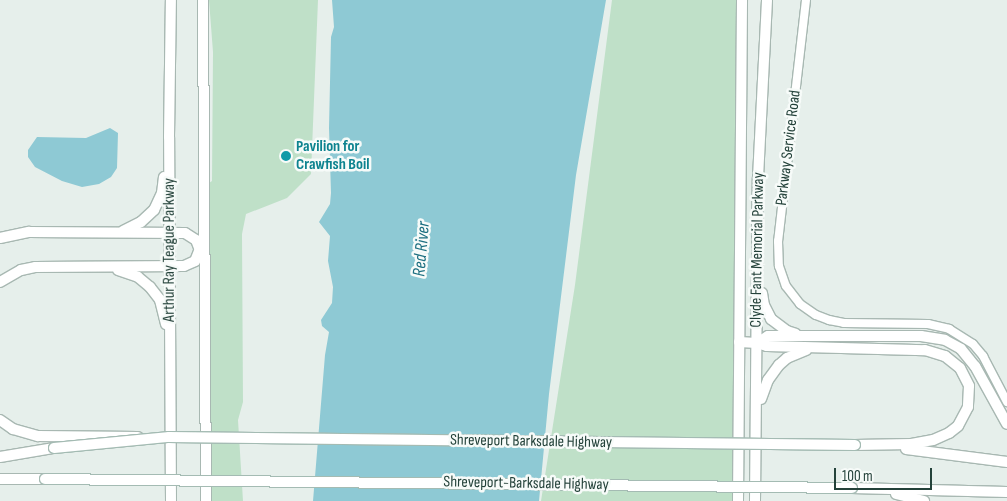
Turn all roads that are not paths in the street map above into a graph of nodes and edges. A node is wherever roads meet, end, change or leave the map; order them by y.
1 (171, 0) edge
2 (203, 0) edge
3 (742, 0) edge
4 (767, 0) edge
5 (806, 0) edge
6 (169, 137) junction
7 (118, 233) junction
8 (170, 233) junction
9 (204, 235) junction
10 (0, 238) edge
11 (200, 250) junction
12 (170, 266) junction
13 (204, 266) junction
14 (756, 266) junction
15 (97, 268) junction
16 (0, 282) edge
17 (804, 336) junction
18 (739, 342) junction
19 (757, 343) junction
20 (170, 345) junction
21 (813, 348) junction
22 (1007, 402) edge
23 (0, 420) edge
24 (1007, 424) edge
25 (757, 430) junction
26 (169, 437) junction
27 (855, 445) junction
28 (0, 457) edge
29 (1007, 462) edge
30 (0, 479) edge
31 (40, 479) junction
32 (0, 484) edge
33 (852, 488) junction
34 (1007, 492) edge
35 (171, 501) edge
36 (206, 501) edge
37 (738, 501) edge
38 (755, 501) edge
39 (924, 501) edge

1 - 6 main road, Arthur Ray Teague Parkway
2 - 9 main road, Arthur Ray Teague Parkway
3 - 18 main road, Clyde Fant Memorial Parkway
4 - 14 main road, Clyde Fant Memorial Parkway
5 - 22 street, Parkway Service Road
6 - 7 main road
6 - 8 main road, Arthur Ray Teague Parkway
7 - 8 main road
7 - 10 main road
8 - 11 main road
8 - 12 main road, Arthur Ray Teague Parkway
9 - 11 main road
9 - 13 main road, Arthur Ray Teague Parkway
11 - 12 main road
11 - 13 main road
12 - 15 main road
12 - 20 main road, Arthur Ray Teague Parkway
13 - 36 main road, Arthur Ray Teague Parkway
14 - 17 main road
14 - 19 main road, Clyde Fant Memorial Parkway
15 - 16 main road
15 - 20 main road
17 - 19 main road
17 - 24 main road
18 - 19 main road
18 - 37 main road, Clyde Fant Memorial Parkway
19 - 21 main road
19 - 25 main road, Clyde Fant Memorial Parkway
20 - 35 main road, Arthur Ray Teague Parkway
21 - 25 main road
21 - 27 main road
23 - 26 main road, bridge
25 - 38 main road, Clyde Fant Memorial Parkway
26 - 27 main road, Shreveport Barksdale Highway, bridge
26 - 28 main road, Shreveport Barksdale Highway, bridge
27 - 29 main road, Shreveport Barksdale Highway
30 - 31 main road
31 - 32 main road
31 - 33 main road, Shreveport-Barksdale Highway, bridge
33 - 34 main road, Shreveport-Barksdale Highway
33 - 39 main road

